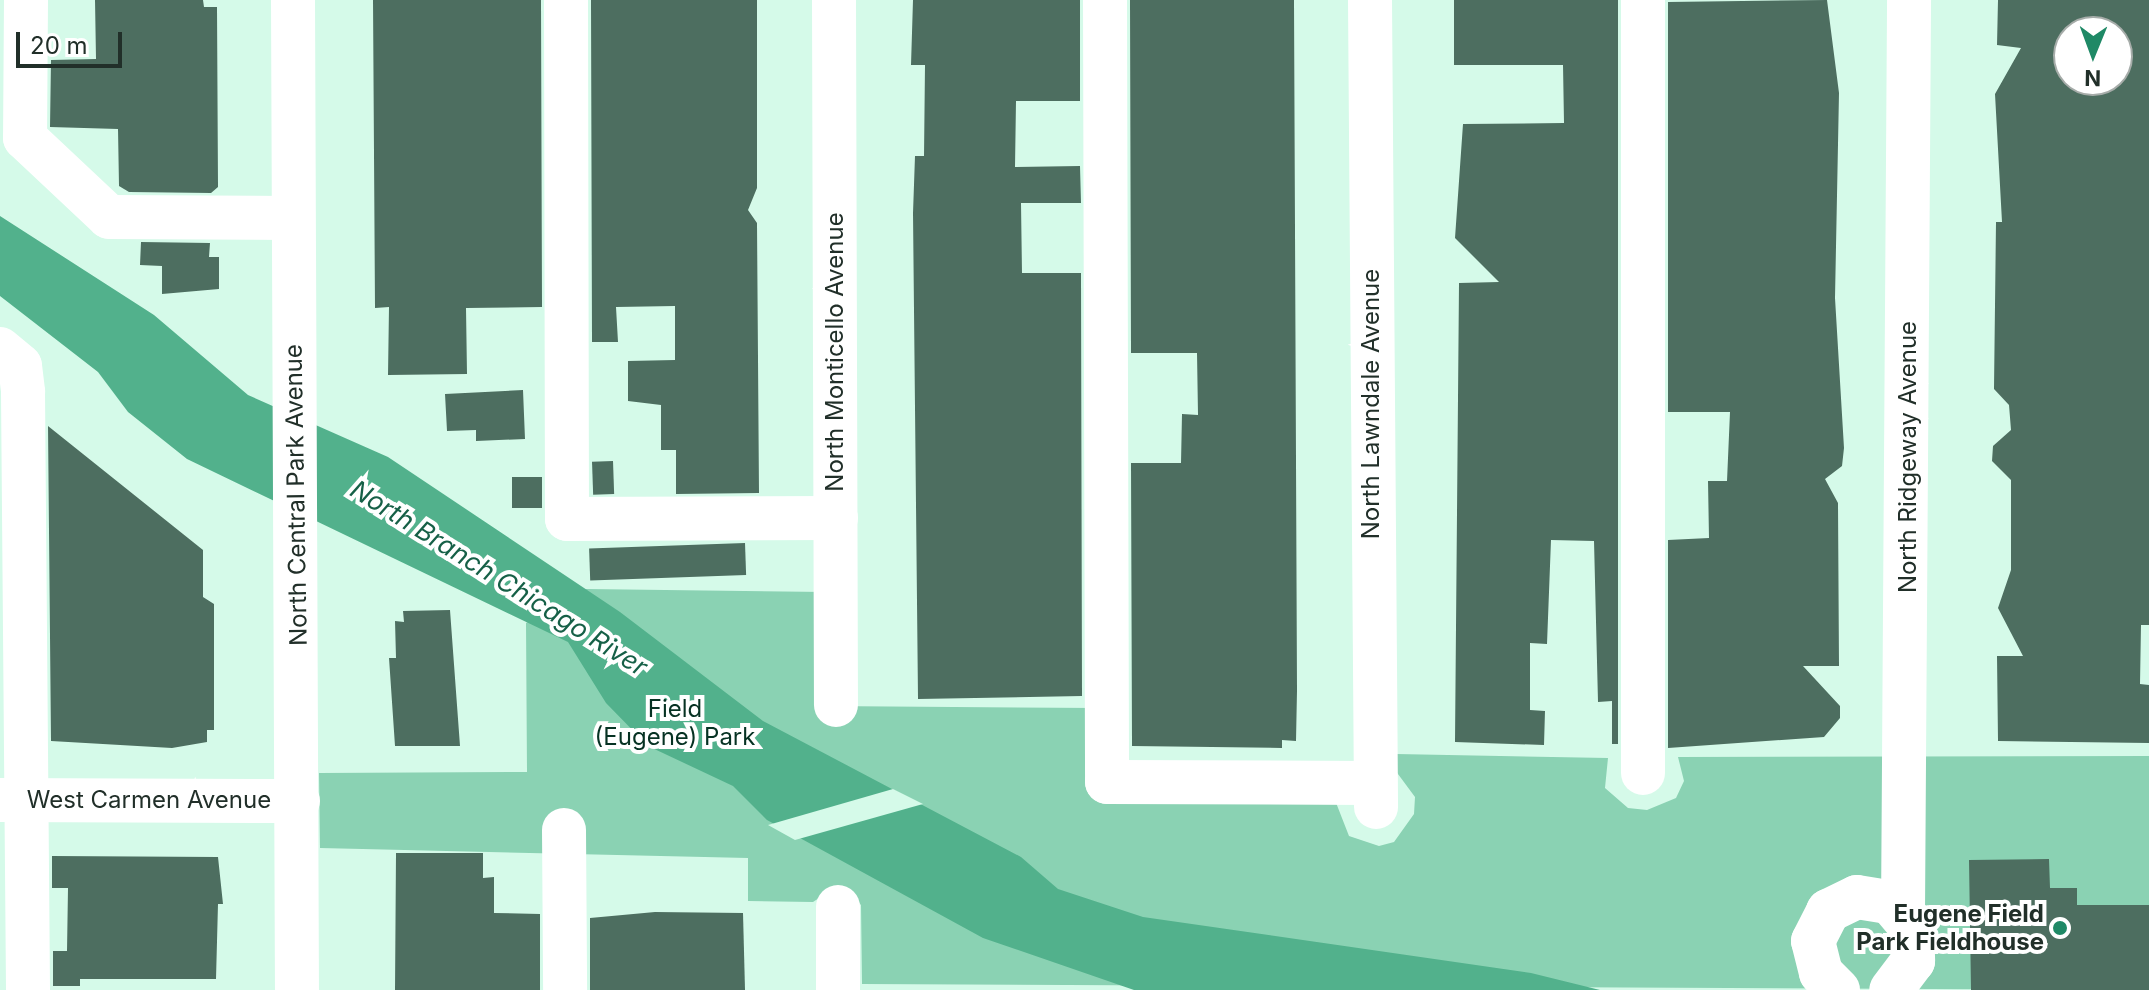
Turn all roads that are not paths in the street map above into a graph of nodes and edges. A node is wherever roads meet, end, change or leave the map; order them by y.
1 (26, 0) edge
2 (293, 0) edge
3 (566, 0) edge
4 (834, 0) edge
5 (1105, 0) edge
6 (1370, 0) edge
7 (1643, 0) edge
8 (1909, 0) edge
9 (293, 218) junction
10 (0, 349) edge
11 (836, 518) junction
12 (836, 705) dead end
13 (1643, 773) dead end
14 (13, 800) edge
15 (298, 801) junction
16 (564, 830) dead end
17 (838, 907) dead end
18 (1903, 913) junction
19 (28, 990) edge
20 (297, 990) edge
21 (565, 990) edge
22 (838, 990) edge
23 (1838, 990) edge
24 (1891, 990) edge

1 - 9 street
2 - 9 street, North Central Park Avenue
3 - 11 street
4 - 11 street, North Monticello Avenue
5 - 6 street, North Lawndale Avenue
7 - 13 street
8 - 18 street, North Ridgeway Avenue
9 - 15 street, North Central Park Avenue
10 - 14 street
11 - 12 street, North Monticello Avenue
14 - 15 street, West Carmen Avenue
14 - 19 street
15 - 20 street, North Central Park Avenue
16 - 21 street
17 - 22 street
18 - 23 street
18 - 24 street, North Ridgeway Avenue

